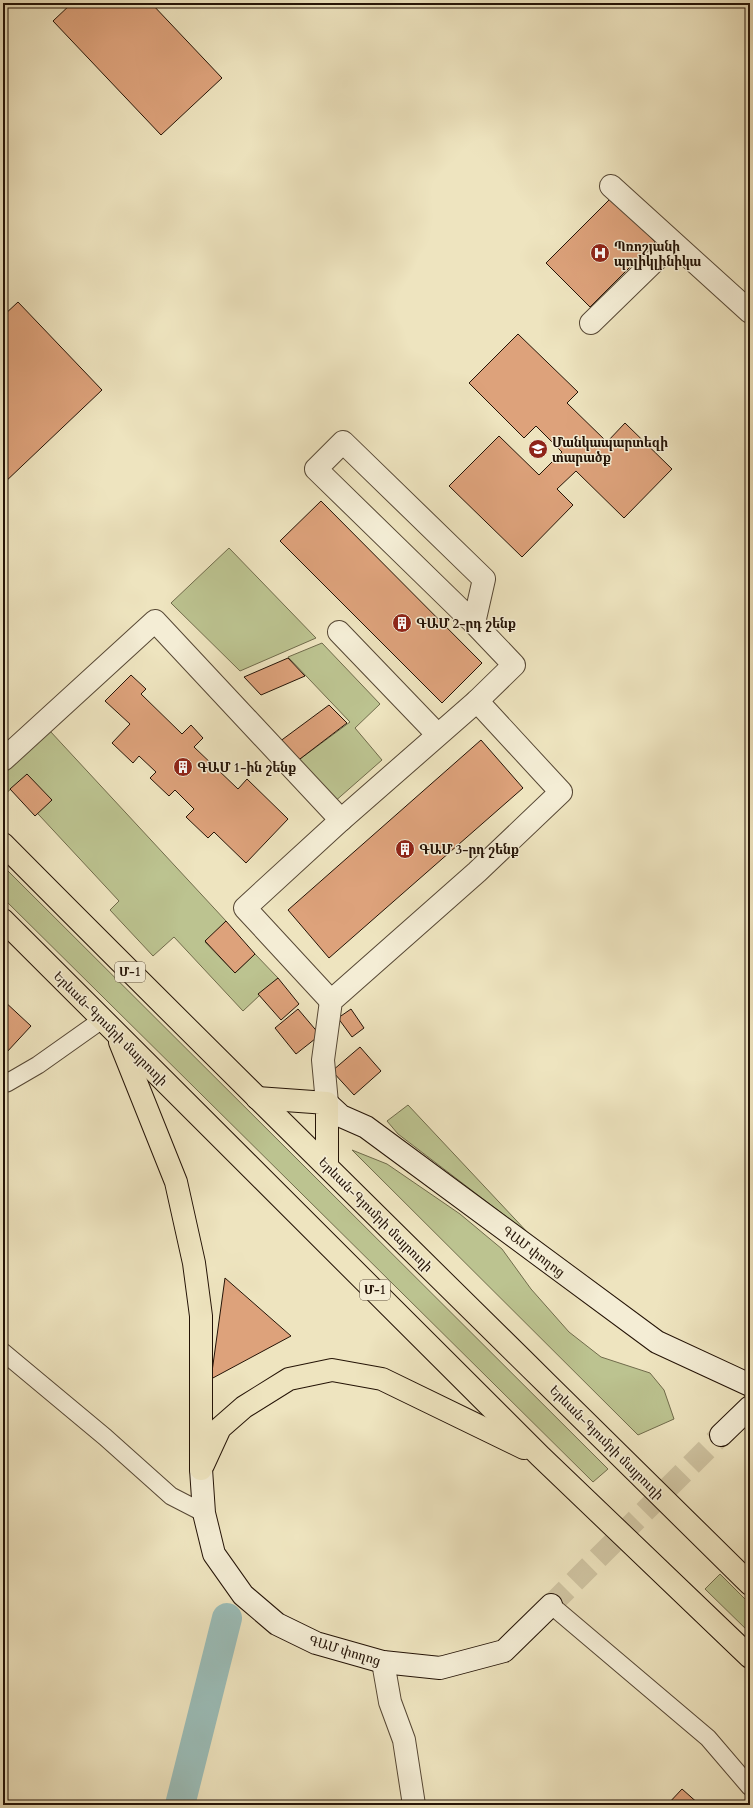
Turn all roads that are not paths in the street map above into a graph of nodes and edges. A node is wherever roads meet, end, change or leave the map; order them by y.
1 (611, 186) dead end
2 (673, 243) junction
3 (750, 312) edge
4 (591, 323) dead end
5 (474, 623) junction
6 (339, 632) dead end
7 (477, 701) junction
8 (437, 734) junction
9 (3, 760) edge
10 (341, 820) junction
11 (3, 844) edge
12 (3, 920) edge
13 (331, 1001) junction
14 (110, 1025) junction
15 (3, 1079) edge
16 (257, 1098) junction
17 (327, 1103) junction
18 (328, 1166) junction
19 (3, 1352) edge
20 (750, 1385) edge
21 (750, 1407) edge
22 (721, 1435) tunnel mouth
23 (540, 1456) junction
24 (201, 1469) junction
25 (204, 1513) junction
26 (750, 1584) edge
27 (551, 1605) joint
28 (750, 1657) edge
29 (383, 1662) junction
30 (750, 1787) edge
31 (414, 1805) edge

1 - 2 street
2 - 3 street
2 - 4 street
5 - 5 street
5 - 7 street
6 - 8 street
7 - 8 street
7 - 13 street
8 - 10 street
9 - 10 street
10 - 13 street
11 - 16 highway, Երևան-Գյումրի մայրուղի / Մ-1
12 - 14 highway, Երևան-Գյումրի մայրուղի / Մ-1
13 - 17 street
14 - 15 lane
14 - 23 highway, Երևան-Գյումրի մայրուղի / Մ-1
14 - 24 highway
16 - 17 highway
16 - 18 highway, Երևան-Գյումրի մայրուղի / Մ-1
17 - 18 highway
17 - 20 street, ԳԱՄ փողոց
18 - 26 highway, Երևան-Գյումրի մայրուղի / Մ-1
19 - 25 lane
21 - 22 street
23 - 24 highway
23 - 28 highway, Երևան-Գյումրի մայրուղի / Մ-1
24 - 25 street, ԳԱՄ փողոց
25 - 29 street, ԳԱՄ փողոց
27 - 29 street, ԳԱՄ փողոց
27 - 30 lane
29 - 31 street

